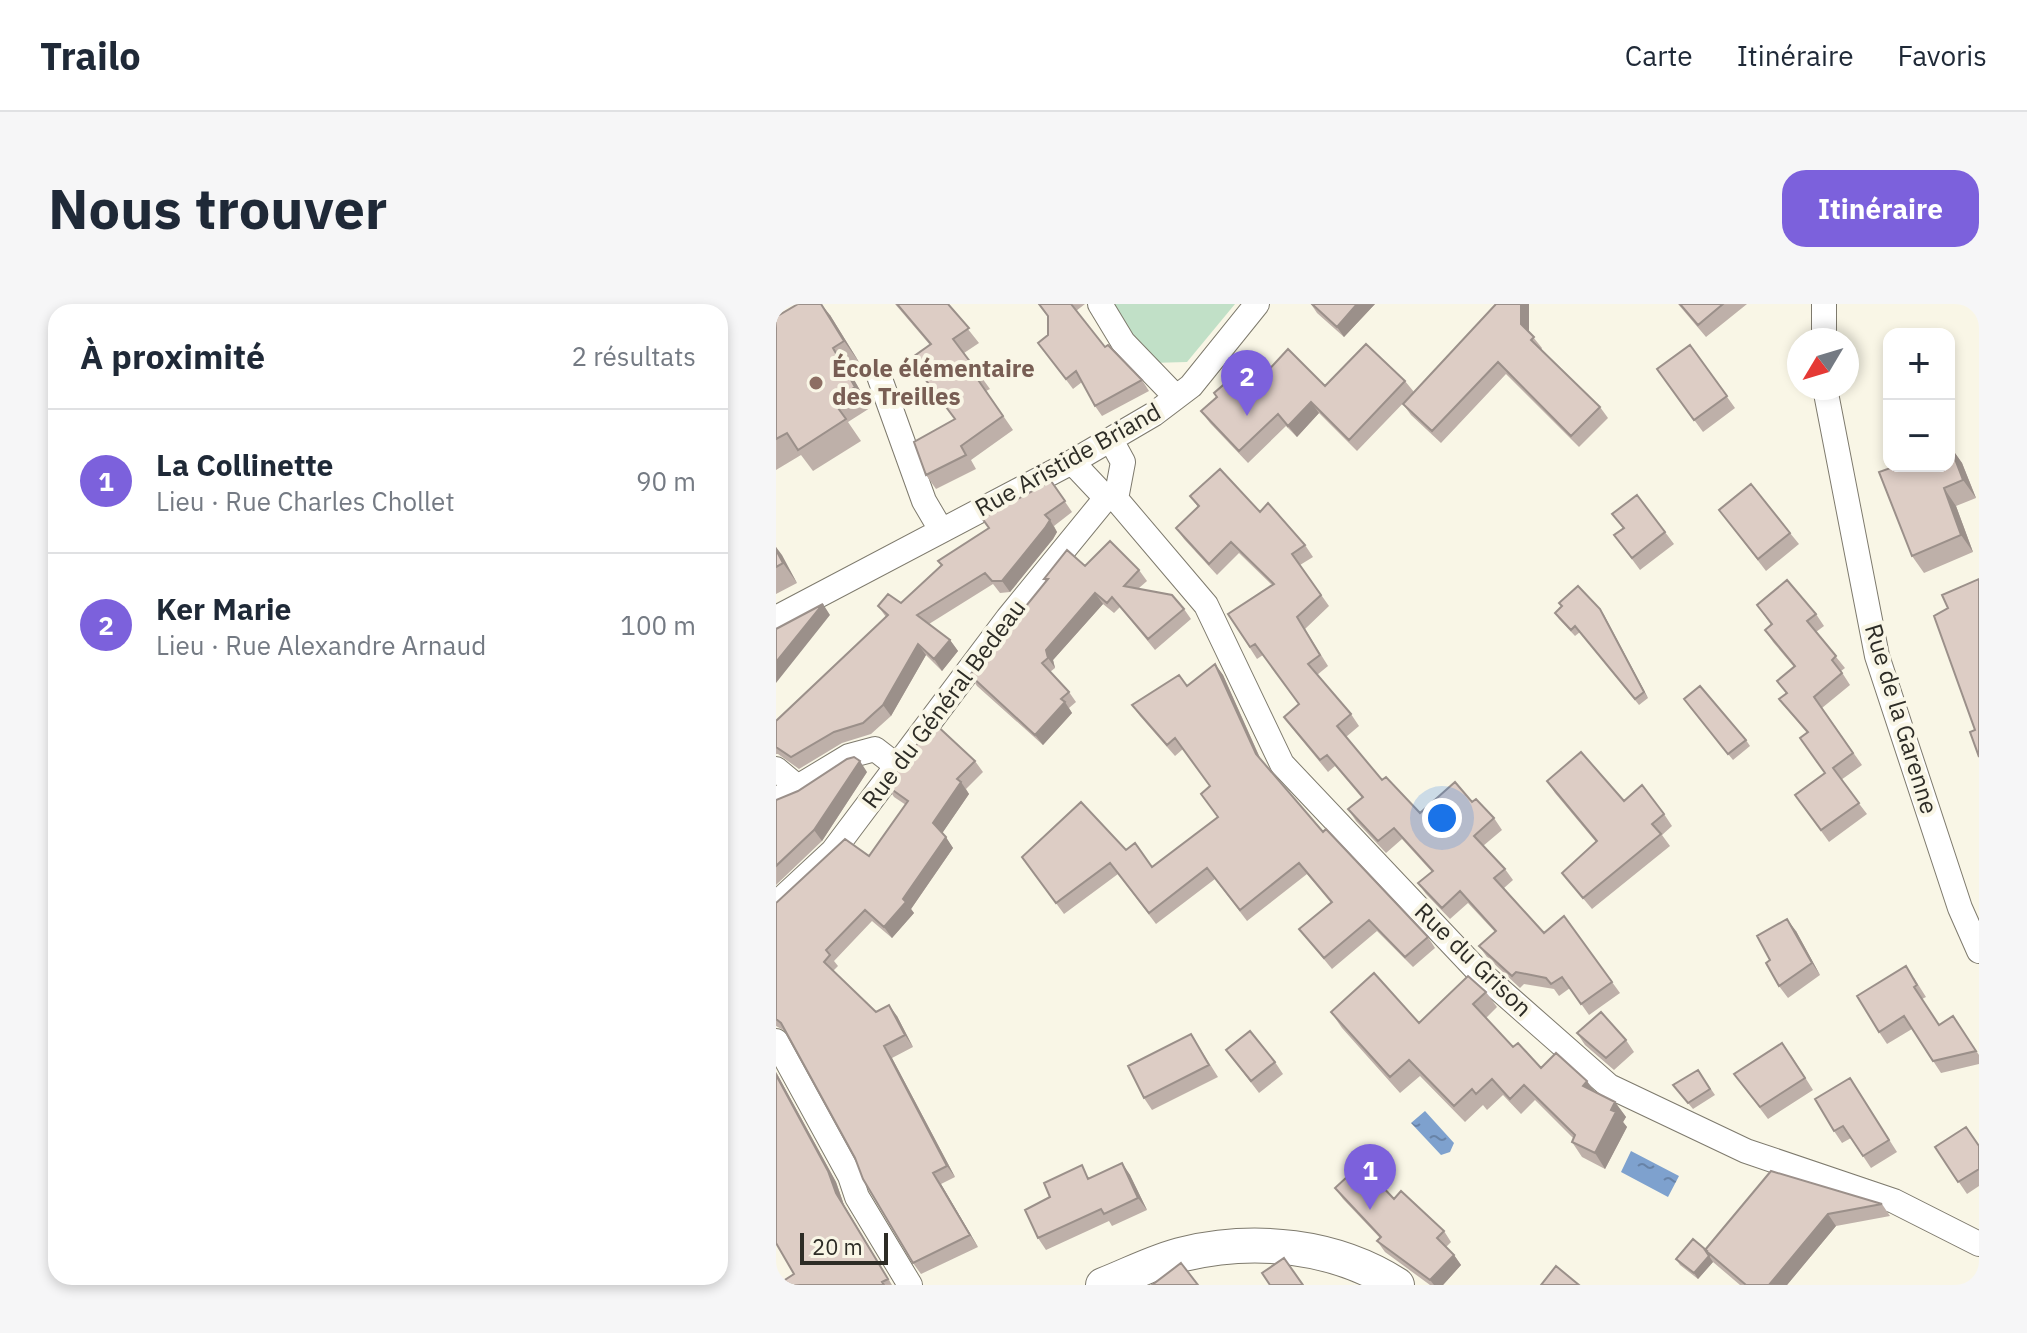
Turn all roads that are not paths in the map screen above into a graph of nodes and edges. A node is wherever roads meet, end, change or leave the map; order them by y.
1 (1100, 304) edge
2 (1257, 304) edge
3 (1824, 304) edge
4 (1824, 328) edge
5 (879, 376) dead end
6 (1184, 391) junction
7 (1827, 400) edge
8 (1111, 440) junction
9 (1072, 462) junction
10 (1111, 499) junction
11 (941, 530) junction
12 (776, 618) edge
13 (897, 766) junction
14 (776, 769) edge
15 (800, 789) junction
16 (776, 800) edge
17 (776, 904) edge
18 (1979, 951) edge
19 (776, 1041) edge
20 (1979, 1244) edge
21 (910, 1285) edge
22 (1103, 1285) edge
23 (1397, 1285) edge

1 - 6 street
2 - 6 street, Rue Aristide Briand
3 - 4 street
5 - 11 street
6 - 8 street, Rue Aristide Briand
7 - 18 street, Rue de la Garenne
8 - 9 street, Rue Aristide Briand
8 - 10 street
9 - 10 street, Rue du Grison
9 - 11 street, Rue Aristide Briand
10 - 13 street, Rue du Général Bedeau
10 - 20 street, Rue du Grison
11 - 12 street, Rue Aristide Briand
13 - 15 street
13 - 17 street, Rue du Général Bedeau
14 - 15 street
15 - 16 street
19 - 21 street
22 - 23 street

